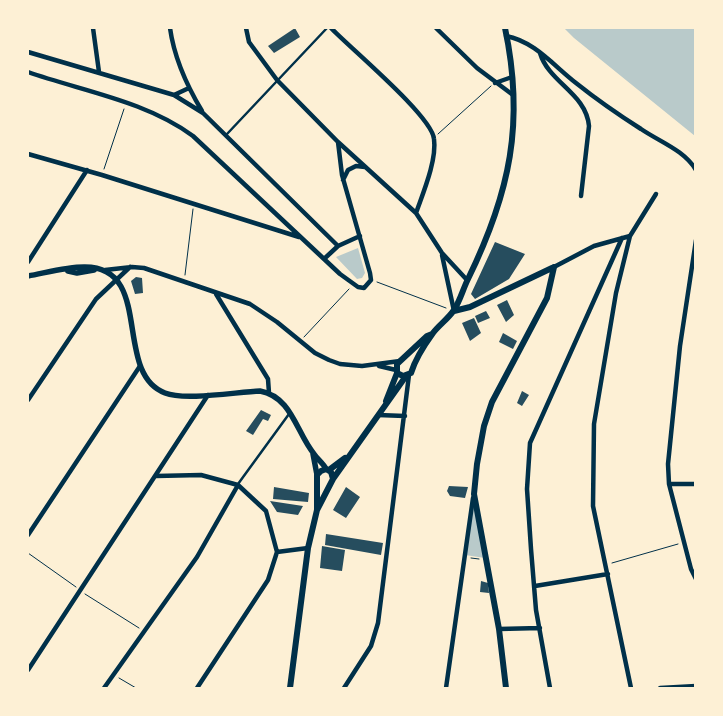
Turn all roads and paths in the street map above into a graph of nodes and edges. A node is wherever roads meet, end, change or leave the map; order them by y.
1 (93, 28) edge
2 (170, 28) edge
3 (246, 28) edge
4 (329, 28) edge
5 (436, 28) edge
6 (505, 28) edge
7 (506, 36) junction
8 (28, 52) edge
9 (540, 52) junction
10 (28, 72) edge
11 (99, 72) junction
12 (512, 77) junction
13 (277, 80) junction
14 (495, 82) junction
15 (189, 88) junction
16 (514, 95) junction
17 (174, 96) junction
18 (126, 104) junction
19 (203, 112) junction
20 (226, 134) junction
21 (434, 137) junction
22 (338, 142) junction
23 (28, 154) edge
24 (366, 167) junction
25 (87, 170) junction
26 (696, 170) edge
27 (102, 175) junction
28 (343, 180) junction
29 (656, 194) dead end
30 (580, 196) dead end
31 (194, 204) junction
32 (416, 213) junction
33 (360, 236) junction
34 (630, 236) junction
35 (301, 238) junction
36 (622, 238) junction
37 (696, 240) edge
38 (338, 246) junction
39 (442, 253) junction
40 (324, 259) junction
41 (28, 262) edge
42 (132, 266) junction
43 (554, 267) junction
44 (101, 270) junction
45 (28, 276) edge
46 (117, 278) junction
47 (371, 280) junction
48 (467, 280) junction
49 (184, 282) junction
50 (353, 284) junction
51 (216, 294) junction
52 (454, 311) junction
53 (432, 334) junction
54 (300, 342) junction
55 (401, 361) junction
56 (378, 365) junction
57 (140, 366) junction
58 (412, 366) junction
59 (397, 371) junction
60 (407, 376) junction
61 (269, 392) junction
62 (209, 394) junction
63 (28, 400) edge
64 (385, 405) junction
65 (290, 412) junction
66 (378, 415) junction
67 (405, 416) junction
68 (313, 454) junction
69 (350, 454) junction
70 (327, 470) junction
71 (156, 476) junction
72 (317, 478) junction
73 (332, 481) junction
74 (669, 484) junction
75 (696, 484) edge
76 (238, 485) junction
77 (474, 494) junction
78 (317, 510) junction
79 (28, 535) edge
80 (684, 543) junction
81 (308, 548) junction
82 (277, 552) junction
83 (28, 553) edge
84 (463, 556) junction
85 (487, 560) junction
86 (606, 564) junction
87 (608, 574) junction
88 (696, 579) edge
89 (535, 586) junction
90 (80, 591) junction
91 (540, 628) junction
92 (500, 629) junction
93 (144, 632) junction
94 (28, 670) edge
95 (114, 675) junction
96 (696, 686) edge
97 (104, 688) edge
98 (136, 688) edge
99 (197, 688) edge
100 (290, 688) edge
101 (344, 688) edge
102 (446, 688) edge
103 (506, 688) edge
104 (550, 688) edge
105 (631, 688) edge
106 (660, 688) edge

1 - 11 street
2 - 15 street
3 - 13 street
4 - 13 lane
4 - 21 street
5 - 14 street
6 - 7 main road
7 - 9 street
7 - 12 main road
8 - 11 street
9 - 26 street
9 - 30 street
10 - 18 street
11 - 17 street
12 - 14 street
12 - 16 main road
13 - 20 lane
13 - 22 street
14 - 16 street
14 - 21 path
15 - 17 street
15 - 19 street
16 - 48 main road
17 - 19 street
18 - 27 path
18 - 35 street
19 - 20 street
20 - 38 street
21 - 32 street
22 - 24 street
22 - 28 street
23 - 25 street
24 - 28 street
24 - 32 street
25 - 27 street
25 - 41 street
27 - 31 street
28 - 33 street
29 - 34 street
31 - 35 street
31 - 49 path
32 - 39 street
33 - 38 street
33 - 47 street
34 - 36 street
34 - 86 street
35 - 40 street
36 - 43 street
36 - 89 street
37 - 74 street
38 - 40 street
39 - 48 street
39 - 52 street
40 - 50 street
42 - 44 street
42 - 46 street
42 - 49 street
43 - 52 main road
43 - 77 main road
44 - 45 street
44 - 46 street
46 - 57 street
46 - 63 street
47 - 50 street
47 - 52 path
48 - 52 main road
49 - 51 street
50 - 54 path
51 - 54 street
51 - 61 street
52 - 53 main road
53 - 55 main road
53 - 58 main road
54 - 56 street
55 - 56 street
55 - 58 main road
55 - 59 main road
56 - 59 street
57 - 62 street
57 - 79 street
58 - 60 main road
59 - 60 main road
59 - 64 main road
60 - 64 main road
60 - 67 street
61 - 62 street
61 - 65 street
62 - 71 street
64 - 66 main road
65 - 68 street
65 - 76 lane
66 - 67 street
66 - 69 main road
67 - 101 street
68 - 70 street
68 - 72 street
69 - 70 main road
69 - 73 main road
70 - 72 main road
70 - 73 main road
71 - 76 street
71 - 90 street
72 - 73 main road
72 - 78 main road
73 - 78 main road
74 - 75 street
74 - 80 street
76 - 82 street
76 - 93 street
77 - 84 street
77 - 85 main road
78 - 81 main road
80 - 86 path
80 - 88 street
81 - 82 street
81 - 100 main road
82 - 99 street
83 - 90 path
84 - 85 path
84 - 102 street
85 - 92 main road
86 - 87 street
87 - 89 street
87 - 105 street
89 - 91 street
90 - 93 path
90 - 94 street
91 - 92 street
91 - 104 street
92 - 103 main road
93 - 95 street
95 - 97 street
95 - 98 path
96 - 106 street

